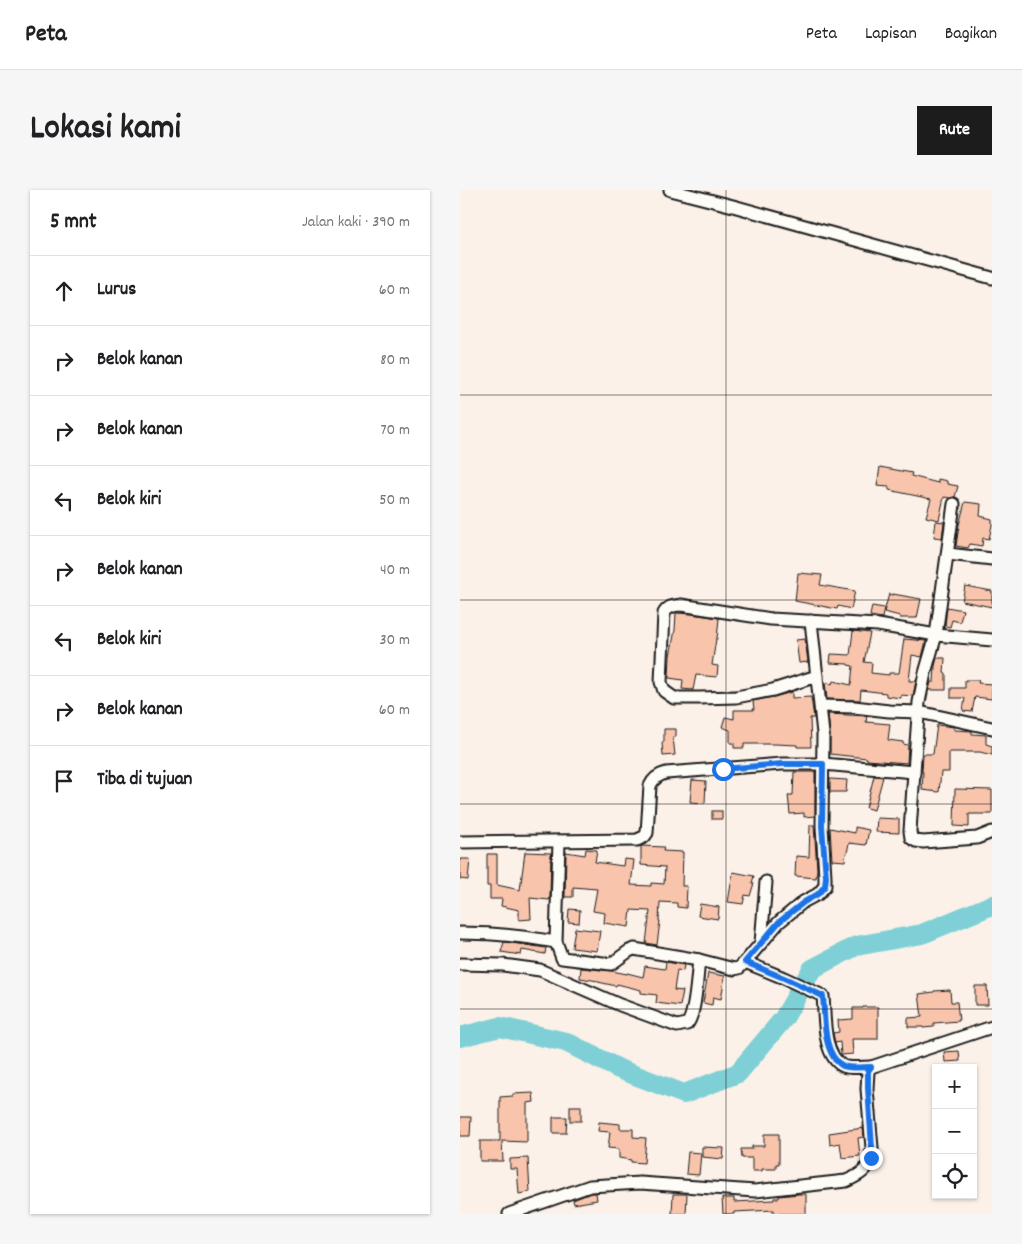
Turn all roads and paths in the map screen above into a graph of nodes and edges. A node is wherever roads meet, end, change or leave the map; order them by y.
1 (670, 190) edge
2 (992, 278) edge
3 (954, 504) dead end
4 (948, 554) junction
5 (992, 559) edge
6 (811, 621) junction
7 (936, 635) junction
8 (992, 640) edge
9 (817, 676) junction
10 (821, 706) junction
11 (919, 712) junction
12 (992, 728) edge
13 (823, 764) junction
14 (914, 772) junction
15 (992, 832) edge
16 (460, 842) edge
17 (559, 842) junction
18 (766, 882) dead end
19 (460, 933) edge
20 (556, 942) junction
21 (761, 943) junction
22 (699, 960) junction
23 (745, 962) junction
24 (460, 964) edge
25 (992, 1027) edge
26 (871, 1067) junction
27 (509, 1214) edge

1 - 2 street
3 - 4 street
4 - 5 street
4 - 7 street
6 - 7 street
6 - 9 street
6 - 9 street
7 - 8 street
7 - 11 street
9 - 10 street
10 - 11 street
10 - 13 street
11 - 12 street
11 - 14 street
13 - 14 street
13 - 17 street
13 - 21 street
14 - 15 street
16 - 17 street
17 - 20 street
18 - 21 street
19 - 20 street
20 - 22 street
21 - 23 street
22 - 23 street
22 - 24 street
23 - 26 street
25 - 26 street
26 - 27 street

